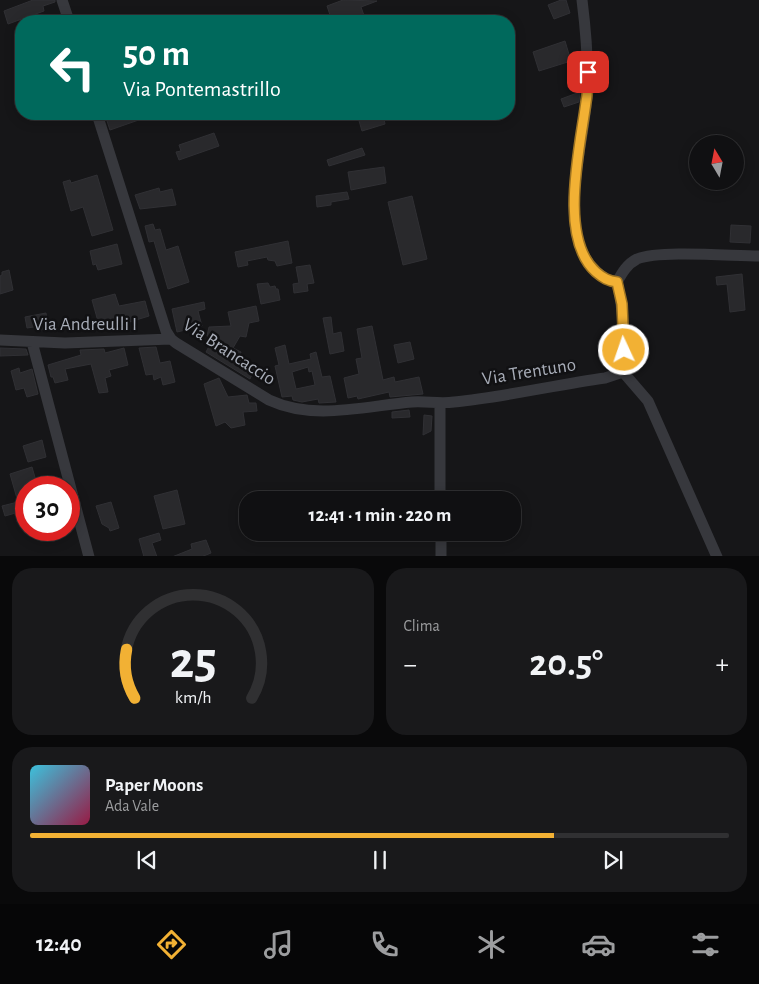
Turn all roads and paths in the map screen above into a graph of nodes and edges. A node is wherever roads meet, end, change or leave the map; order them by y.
1 (62, 0) edge
2 (582, 0) edge
3 (67, 15) edge
4 (100, 120) edge
5 (759, 256) edge
6 (617, 282) junction
7 (171, 339) junction
8 (0, 340) edge
9 (32, 342) junction
10 (623, 372) junction
11 (440, 403) junction
12 (440, 491) edge
13 (441, 541) edge
14 (89, 556) edge
15 (441, 556) edge
16 (717, 556) edge

1 - 3 street
2 - 6 street
4 - 7 street, Via Brancaccio
5 - 6 street
6 - 10 street
7 - 9 street, Via Andreulli I
7 - 11 street, Via Brancaccio
8 - 9 street, Via Andreulli I
9 - 14 street
10 - 11 street, Via Trentuno
10 - 16 street
11 - 12 street
13 - 15 street

